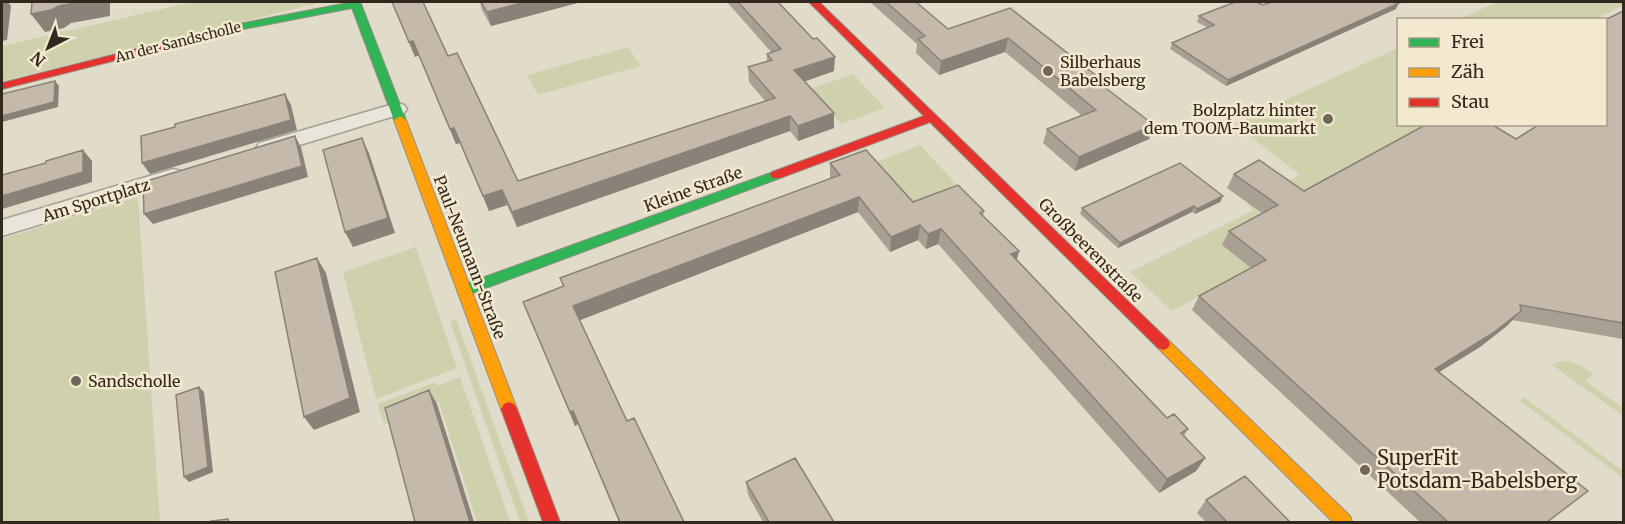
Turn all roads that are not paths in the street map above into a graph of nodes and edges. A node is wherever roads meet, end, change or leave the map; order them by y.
1 (814, 2) edge
2 (356, 4) joint
3 (2, 86) edge
4 (397, 109) junction
5 (932, 117) junction
6 (250, 154) edge
7 (196, 170) edge
8 (2, 228) edge
9 (465, 290) junction
10 (552, 522) edge
11 (1344, 522) edge

1 - 5 street, Großbeerenstraße
2 - 3 street, An der Sandscholle
2 - 4 street, Paul-Neumann-Straße
4 - 6 street
4 - 9 street, Paul-Neumann-Straße
5 - 9 street, Kleine Straße
5 - 11 street, Großbeerenstraße
7 - 8 street, Am Sportplatz
9 - 10 street, Paul-Neumann-Straße

